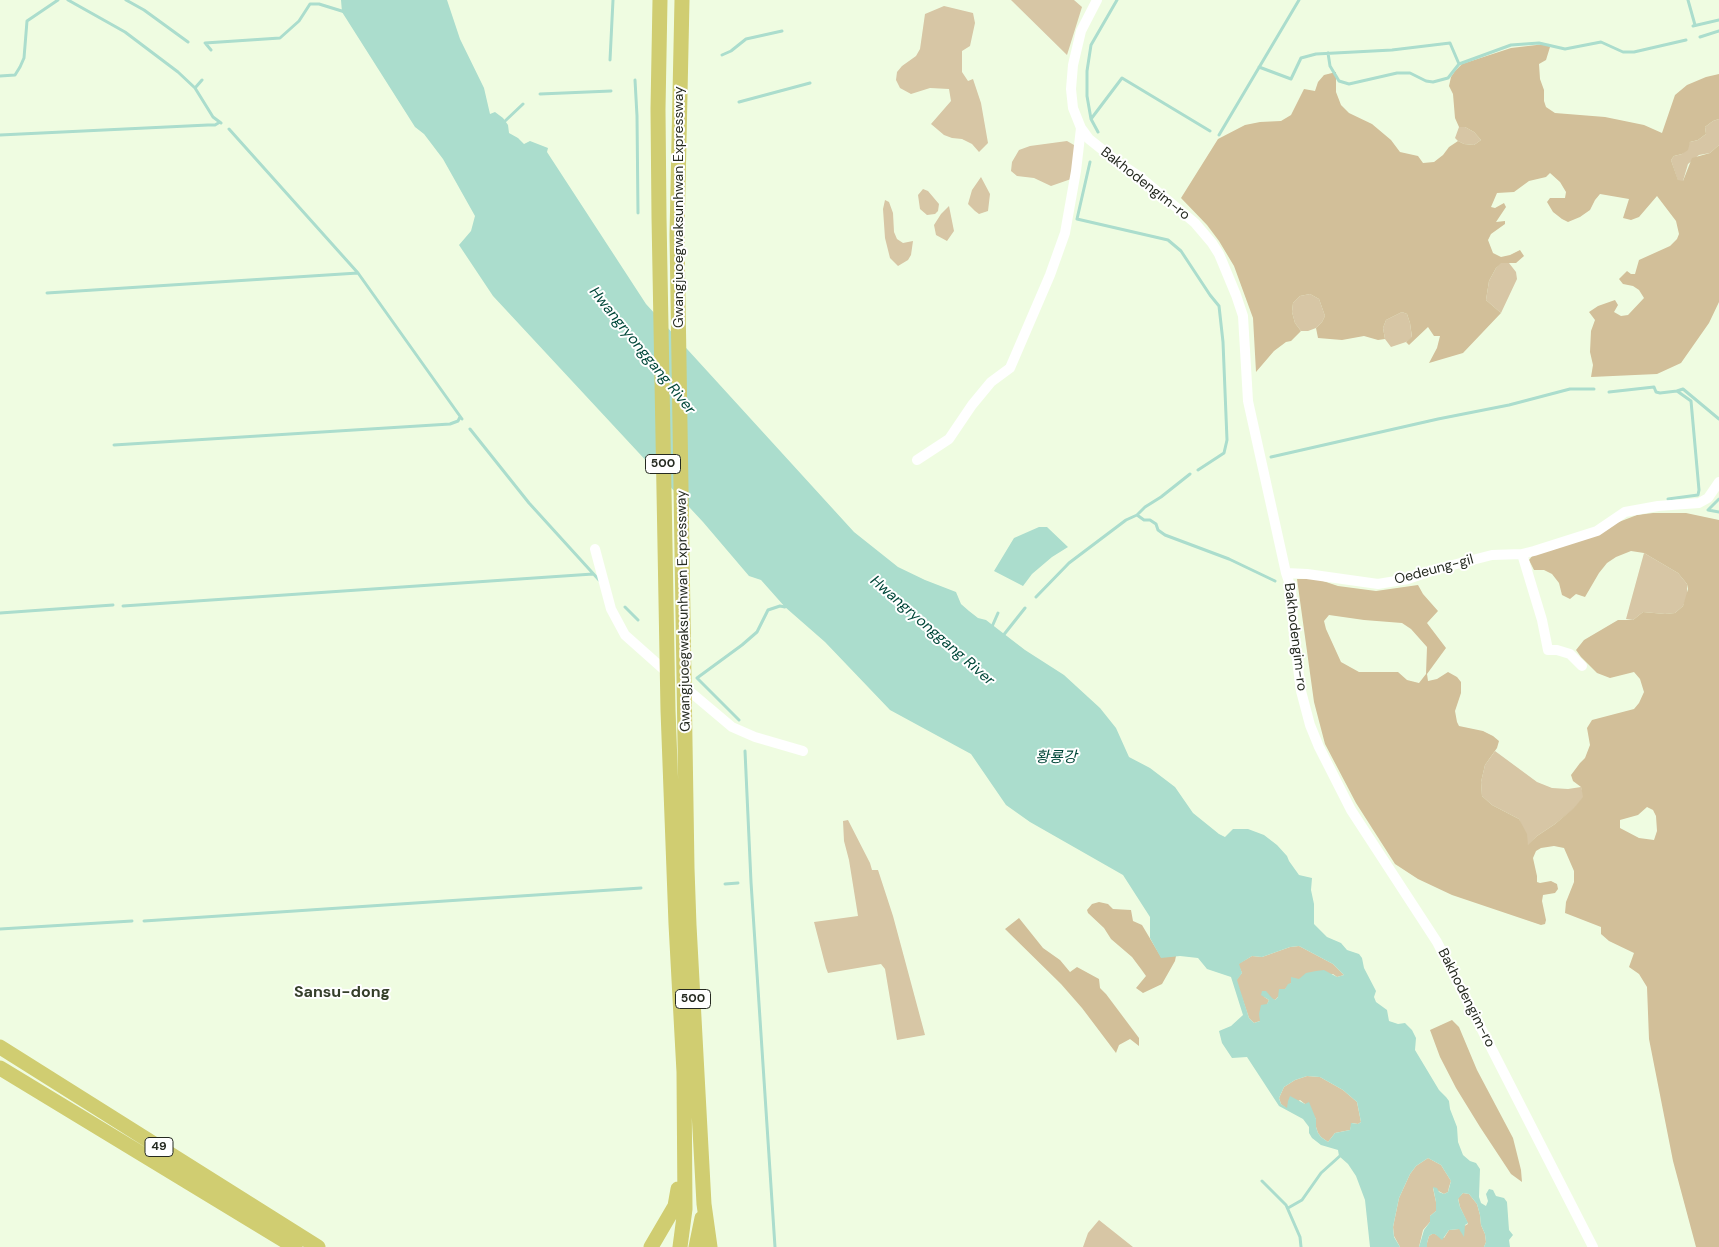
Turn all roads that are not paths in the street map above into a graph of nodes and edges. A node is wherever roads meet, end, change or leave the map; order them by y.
1 (660, 0) edge
2 (682, 0) edge
3 (1097, 0) edge
4 (1082, 128) junction
5 (917, 460) dead end
6 (1719, 482) edge
7 (594, 550) dead end
8 (1522, 554) junction
9 (1286, 573) junction
10 (1582, 666) dead end
11 (803, 751) dead end
12 (682, 924) junction
13 (0, 1046) edge
14 (0, 1068) edge
15 (690, 1072) junction
16 (685, 1155) junction
17 (704, 1204) junction
18 (295, 1247) edge
19 (318, 1247) edge
20 (651, 1247) edge
21 (680, 1247) edge
22 (696, 1247) edge
23 (710, 1247) edge
24 (1593, 1247) edge

1 - 12 highway, Gwangjuoegwaksunhwan Expressway / 500
2 - 12 highway, Gwangjuoegwaksunhwan Expressway / 500
3 - 4 street, Bakhodengim-ro
4 - 5 street
4 - 9 street, Bakhodengim-ro
6 - 8 street, Oedeung-gil
7 - 11 street
8 - 9 street, Oedeung-gil
8 - 10 street
9 - 24 street, Bakhodengim-ro
12 - 15 highway, Gwangjuoegwaksunhwan Expressway / 500
12 - 15 highway, Gwangjuoegwaksunhwan Expressway / 500
13 - 19 highway, 49
14 - 18 highway, 49
15 - 16 highway
15 - 17 highway
16 - 20 highway
16 - 21 highway
17 - 22 highway
17 - 23 highway

